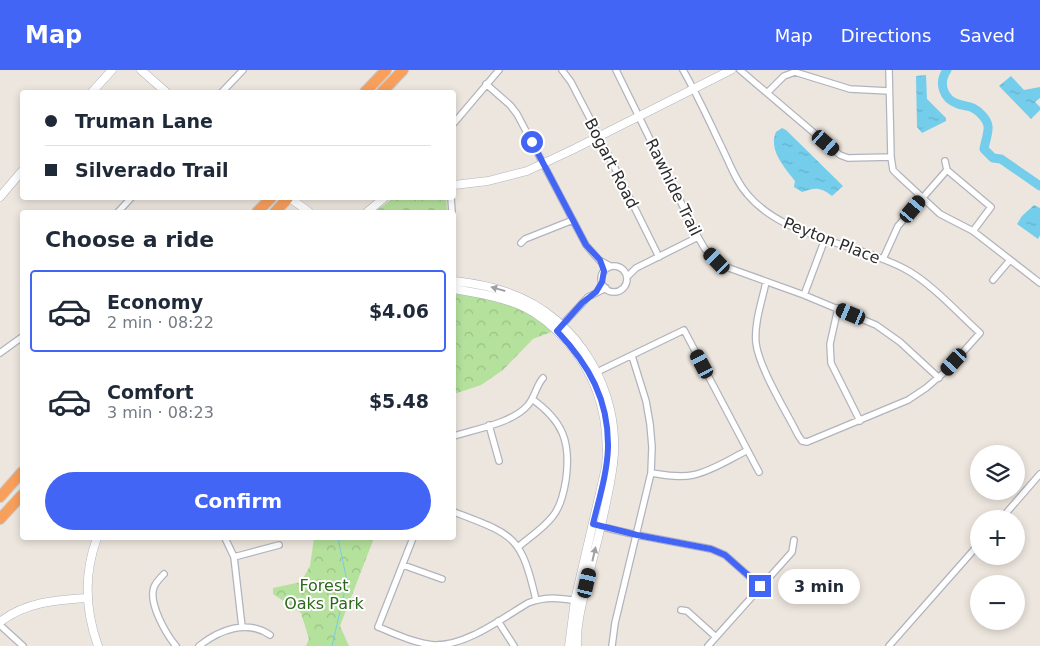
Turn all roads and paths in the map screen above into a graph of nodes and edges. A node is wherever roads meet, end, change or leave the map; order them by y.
1 (112, 70) edge
2 (141, 70) edge
3 (243, 70) edge
4 (386, 70) edge
5 (403, 70) edge
6 (499, 70) edge
7 (562, 70) edge
8 (616, 70) edge
9 (683, 70) edge
10 (731, 70) edge
11 (740, 70) edge
12 (889, 70) edge
13 (486, 84) junction
14 (693, 89) junction
15 (94, 90) edge
16 (164, 90) edge
17 (224, 90) edge
18 (367, 90) edge
19 (384, 90) edge
20 (889, 91) junction
21 (767, 93) junction
22 (639, 116) junction
23 (456, 121) edge
24 (599, 136) junction
25 (891, 157) junction
26 (945, 160) dead end
27 (544, 164) junction
28 (947, 170) junction
29 (20, 173) edge
30 (456, 185) edge
31 (0, 197) edge
32 (923, 197) junction
33 (129, 200) edge
34 (269, 200) edge
35 (287, 200) edge
36 (292, 200) edge
37 (382, 200) edge
38 (120, 210) edge
39 (259, 210) edge
40 (277, 210) edge
41 (306, 210) edge
42 (369, 210) edge
43 (573, 220) junction
44 (973, 231) junction
45 (698, 237) junction
46 (824, 239) junction
47 (521, 243) dead end
48 (659, 257) junction
49 (883, 259) junction
50 (600, 260) junction
51 (1010, 260) junction
52 (610, 266) junction
53 (621, 267) junction
54 (636, 268) junction
55 (604, 271) junction
56 (627, 277) junction
57 (993, 280) dead end
58 (456, 281) edge
59 (602, 282) junction
60 (766, 282) junction
61 (1040, 283) edge
62 (606, 288) junction
63 (456, 289) edge
64 (596, 292) junction
65 (804, 295) junction
66 (838, 308) junction
67 (560, 328) junction
68 (20, 338) edge
69 (0, 353) edge
70 (632, 356) junction
71 (597, 372) junction
72 (543, 378) dead end
73 (939, 378) junction
74 (532, 399) junction
75 (860, 421) junction
76 (489, 425) junction
77 (456, 435) edge
78 (746, 451) junction
79 (499, 461) dead end
80 (759, 472) dead end
81 (651, 473) junction
82 (20, 474) edge
83 (1040, 474) edge
84 (0, 497) edge
85 (20, 497) edge
86 (1009, 510) edge
87 (456, 513) edge
88 (0, 519) edge
89 (597, 525) junction
90 (637, 535) junction
91 (95, 540) edge
92 (226, 540) edge
93 (412, 540) edge
94 (794, 540) dead end
95 (279, 545) dead end
96 (518, 547) junction
97 (970, 554) edge
98 (234, 557) junction
99 (403, 564) junction
100 (164, 574) dead end
101 (442, 579) dead end
102 (760, 586) junction
103 (87, 598) junction
104 (536, 600) junction
105 (579, 601) junction
106 (681, 610) dead end
107 (498, 621) junction
108 (0, 623) edge
109 (242, 626) junction
110 (270, 635) dead end
111 (716, 638) junction
112 (23, 646) edge
113 (98, 646) edge
114 (176, 646) edge
115 (199, 646) edge
116 (514, 646) edge
117 (569, 646) edge
118 (576, 646) edge
119 (612, 646) edge
120 (708, 646) edge
121 (889, 646) edge

1 - 15 street
2 - 16 street
3 - 17 street
4 - 18 highway
5 - 19 highway
6 - 13 street
7 - 24 street, Bogart Road
8 - 22 street, Rawhide Trail
9 - 14 street, Peyton Place
10 - 14 street
11 - 21 street
12 - 20 street
13 - 23 street
13 - 27 street
14 - 22 street
14 - 46 street, Peyton Place
20 - 21 street
20 - 25 street
21 - 25 street
22 - 24 street
22 - 45 street, Rawhide Trail
24 - 27 street
24 - 48 street, Bogart Road
25 - 32 street
26 - 28 street
27 - 30 street
27 - 43 street
28 - 32 street
28 - 44 street
29 - 31 street
32 - 44 street
32 - 49 street
33 - 38 street
34 - 39 highway
35 - 40 highway
36 - 41 street
37 - 42 street
43 - 47 street
43 - 50 street
44 - 51 street
45 - 48 street
45 - 60 street, Rawhide Trail
46 - 49 street, Peyton Place
46 - 65 street
48 - 54 street
49 - 73 street, Peyton Place
50 - 52 street
50 - 55 street
51 - 57 street
51 - 61 street
52 - 53 street
52 - 55 street
53 - 54 street
53 - 56 street
54 - 56 street
55 - 59 street
56 - 62 street
67 -> 58 street
59 - 62 street
59 - 64 street
60 - 65 street, Rawhide Trail
60 - 75 street
62 - 64 street
63 - 67 street
64 - 67 street
65 - 66 street, Rawhide Trail
66 - 73 street, Rawhide Trail
66 - 75 street
67 - 71 street
67 - 89 street
68 - 69 street
70 - 71 street
70 - 78 street
70 - 81 street
71 - 89 street
72 - 74 street
73 - 75 street
74 - 76 street
74 - 96 street
76 - 77 street
76 - 79 street
78 - 80 street
78 - 81 street
81 - 90 street
82 - 84 highway
83 - 86 street
85 - 88 highway
87 - 96 street
89 - 90 street
89 - 105 street
90 - 102 street
90 - 119 street
91 - 103 street
92 - 98 street
93 - 99 street
94 - 102 street
95 - 98 street
96 - 104 street
97 - 121 street
98 - 109 street
99 - 101 street
99 - 107 street
100 - 114 street
102 - 111 street
103 - 108 street
103 - 113 street
104 - 105 street
104 - 107 street
105 - 117 street
105 - 118 street
106 - 111 street
107 - 116 street
108 - 112 street
109 - 110 street
109 - 115 street
111 - 120 street

